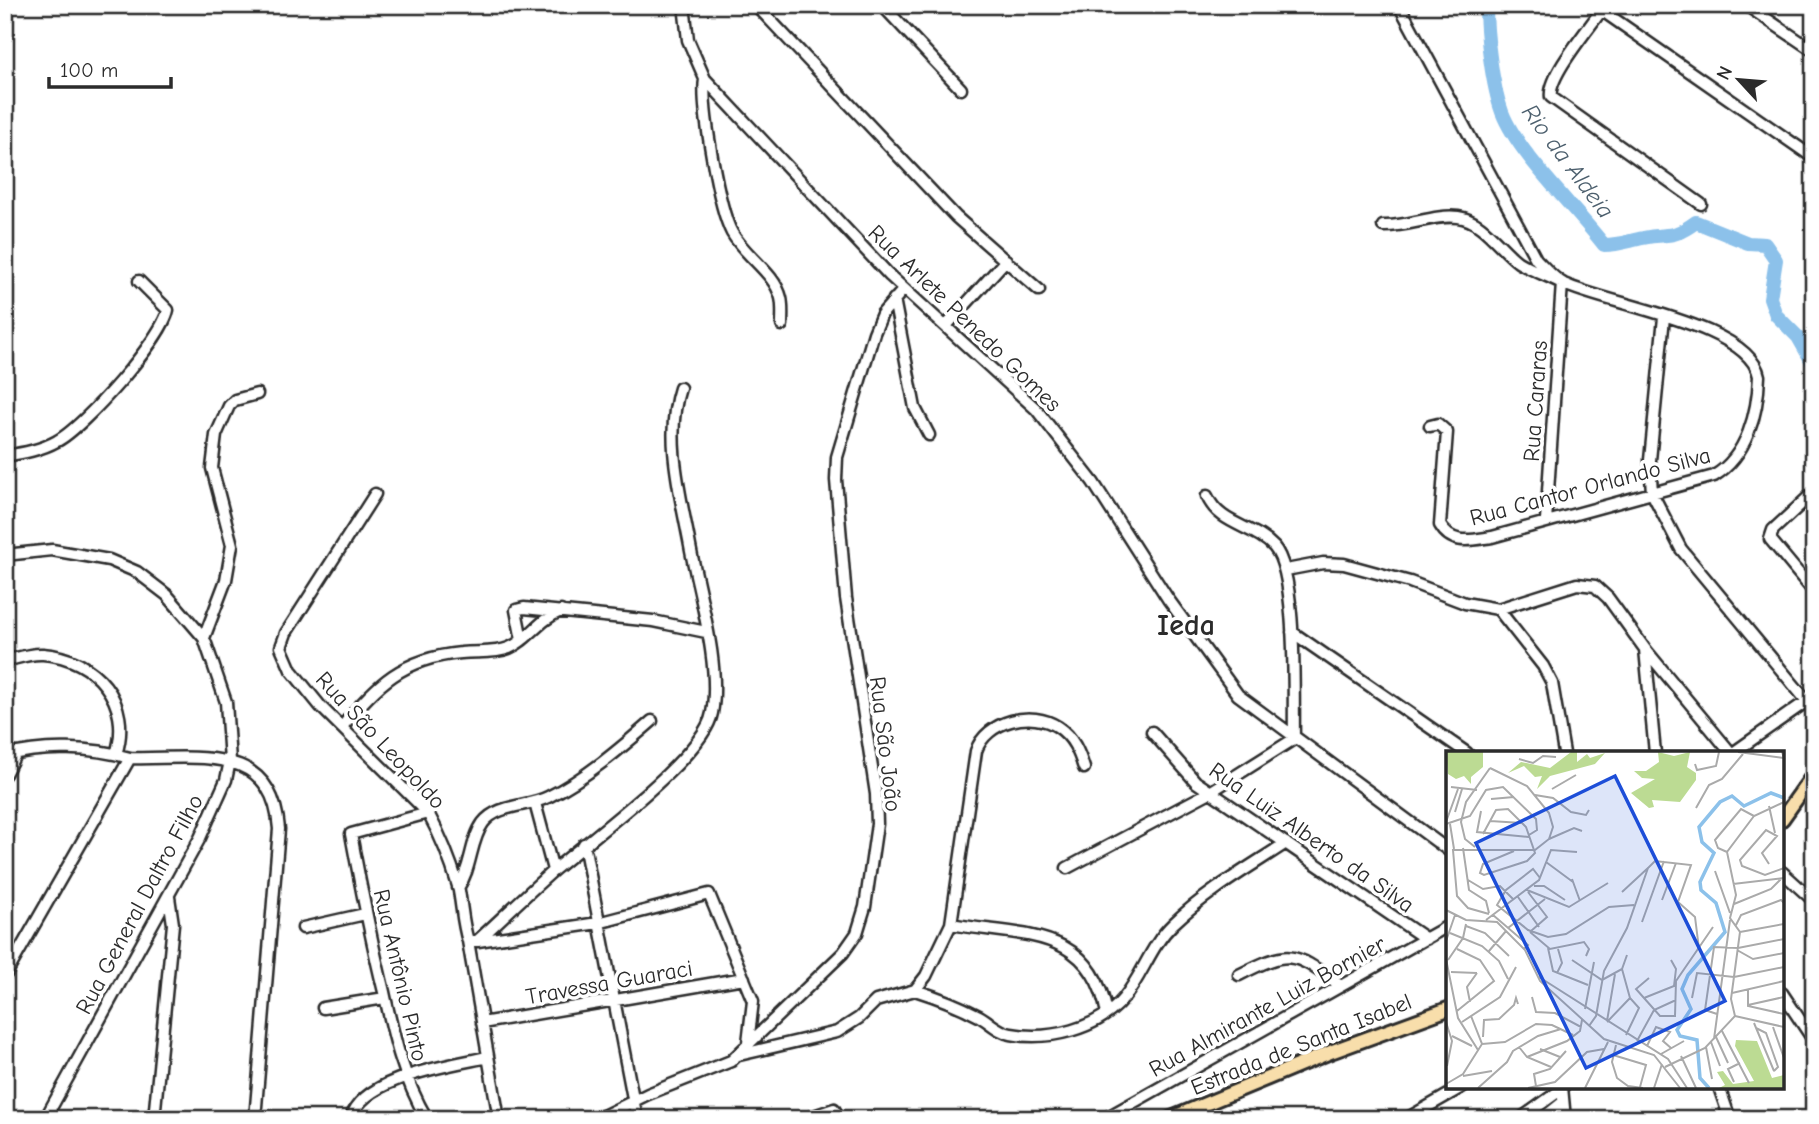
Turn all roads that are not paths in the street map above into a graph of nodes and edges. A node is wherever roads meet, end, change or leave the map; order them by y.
1 (684, 5) edge
2 (756, 5) edge
3 (882, 5) edge
4 (1399, 5) edge
5 (1746, 5) edge
6 (1600, 7) edge
7 (1814, 51) edge
8 (705, 79) junction
9 (961, 89) dead end
10 (1814, 158) edge
11 (1701, 204) dead end
12 (1384, 226) dead end
13 (1006, 260) junction
14 (139, 281) dead end
15 (1562, 283) junction
16 (904, 289) junction
17 (1039, 290) dead end
18 (894, 299) junction
19 (1664, 317) junction
20 (782, 325) dead end
21 (946, 326) junction
22 (680, 388) dead end
23 (257, 394) dead end
24 (1430, 426) dead end
25 (929, 435) dead end
26 (5, 456) edge
27 (1652, 493) junction
28 (375, 494) dead end
29 (1207, 496) dead end
30 (1812, 497) edge
31 (1546, 521) junction
32 (5, 555) edge
33 (1286, 570) junction
34 (1814, 592) edge
35 (1498, 609) junction
36 (561, 611) junction
37 (706, 632) junction
38 (1292, 632) junction
39 (205, 638) junction
40 (522, 640) junction
41 (1645, 649) junction
42 (5, 661) edge
43 (1810, 698) edge
44 (652, 721) dead end
45 (342, 727) junction
46 (1152, 732) dead end
47 (1294, 739) junction
48 (1464, 751) edge
49 (1564, 751) edge
50 (1655, 751) edge
51 (1730, 751) edge
52 (1735, 751) edge
53 (16, 753) junction
54 (116, 754) junction
55 (5, 756) edge
56 (130, 758) junction
57 (230, 761) junction
58 (1084, 768) dead end
59 (5, 774) edge
60 (1814, 774) edge
61 (1210, 792) junction
62 (535, 803) junction
63 (428, 813) junction
64 (1784, 816) edge
65 (1286, 843) junction
66 (584, 844) junction
67 (1446, 849) edge
68 (1067, 868) dead end
69 (553, 870) junction
70 (1784, 874) edge
71 (458, 888) junction
72 (169, 897) junction
73 (1814, 901) edge
74 (365, 914) junction
75 (598, 923) junction
76 (951, 924) junction
77 (1446, 927) edge
78 (303, 928) dead end
79 (1426, 939) junction
80 (473, 941) junction
81 (5, 975) edge
82 (1239, 975) dead end
83 (744, 978) junction
84 (1341, 986) junction
85 (915, 990) junction
86 (1784, 996) edge
87 (385, 998) junction
88 (616, 1000) junction
89 (323, 1007) dead end
90 (1446, 1010) edge
91 (1107, 1014) junction
92 (482, 1023) junction
93 (1814, 1041) edge
94 (747, 1044) junction
95 (739, 1055) junction
96 (488, 1057) junction
97 (404, 1076) junction
98 (1458, 1089) edge
99 (1561, 1089) edge
100 (1562, 1089) edge
101 (1720, 1089) edge
102 (632, 1101) junction
103 (1562, 1104) junction
104 (1527, 1117) edge
105 (45, 1119) edge
106 (155, 1119) edge
107 (255, 1119) edge
108 (351, 1119) edge
109 (427, 1119) edge
110 (499, 1119) edge
111 (597, 1119) edge
112 (637, 1119) edge
113 (804, 1119) edge
114 (840, 1119) edge
115 (1104, 1119) edge
116 (1169, 1119) edge
117 (1406, 1119) edge
118 (1542, 1119) edge
119 (1565, 1119) edge
120 (1730, 1119) edge

1 - 8 street, Rua Arlete Penedo Gomes
2 - 13 street
3 - 9 street
4 - 15 street, Rua Cantor Orlando Silva
5 - 7 street
6 - 10 street
6 - 11 street
8 - 16 street, Rua Arlete Penedo Gomes
8 - 20 street
12 - 15 street
13 - 17 street
13 - 21 street
14 - 26 street
15 - 19 street, Rua Cantor Orlando Silva
15 - 31 street, Rua Cararas
16 - 18 street, Rua São João
16 - 21 street, Rua Arlete Penedo Gomes
18 - 25 street
18 - 94 street, Rua São João
19 - 27 street
19 - 27 street, Rua Cantor Orlando Silva
21 - 47 street, Rua Arlete Penedo Gomes
22 - 37 street
23 - 39 street
24 - 31 street, Rua Cantor Orlando Silva
27 - 31 street, Rua Cantor Orlando Silva
27 - 43 street
28 - 45 street, Rua São Leopoldo
29 - 33 street
30 - 34 street
32 - 39 street, Rua General Daltro Filho
33 - 35 street
33 - 38 street
35 - 41 street
35 - 49 street
36 - 37 street
36 - 40 street
36 - 40 street
37 - 66 street
38 - 47 street
38 - 48 street
39 - 57 street, Rua General Daltro Filho
40 - 45 street
41 - 50 street
41 - 51 street
42 - 54 street
43 - 52 street
44 - 62 street
45 - 63 street, Rua São Leopoldo
46 - 61 street, Rua Luiz Alberto da Silva
47 - 61 street
47 - 67 street, Rua Arlete Penedo Gomes
53 - 54 street
53 - 55 street
53 - 59 street
54 - 56 street
56 - 57 street
56 - 81 street
57 - 72 street, Rua General Daltro Filho
57 - 107 street
58 - 76 street
60 - 64 main road
61 - 65 street, Rua Luiz Alberto da Silva
61 - 68 street
62 - 69 street
62 - 71 street
63 - 71 street, Rua São Leopoldo
63 - 74 street, Rua Antônio Pinto
65 - 79 street, Rua Luiz Alberto da Silva
65 - 91 street
66 - 69 street
66 - 75 street
69 - 80 street
70 - 73 street
71 - 80 street, Rua São Leopoldo
72 - 105 street, Rua General Daltro Filho
72 - 106 street
74 - 78 street
74 - 87 street, Rua Antônio Pinto
75 - 80 street
75 - 83 street
75 - 88 street
76 - 85 street
76 - 91 street
77 - 79 street, Rua Almirante Luiz Bornier
79 - 84 street, Rua Almirante Luiz Bornier
80 - 92 street, Rua São Leopoldo
82 - 84 street
83 - 88 street, Travessa Guaraci
83 - 94 street
84 - 115 street, Rua Almirante Luiz Bornier
85 - 91 street
85 - 95 street
86 - 93 street
87 - 89 street
87 - 97 street, Rua Antônio Pinto
88 - 92 street, Travessa Guaraci
88 - 102 street
90 - 116 main road, Estrada de Santa Isabel
92 - 96 street, Rua São Leopoldo
94 - 95 street, Rua São João
95 - 102 street
96 - 97 street
96 - 110 street, Rua São Leopoldo
97 - 108 street
97 - 109 street, Rua Antônio Pinto
98 - 117 street
99 - 104 street
100 - 103 street
101 - 120 street
102 - 111 street
102 - 112 street
103 - 118 street
103 - 119 street
113 - 114 street

